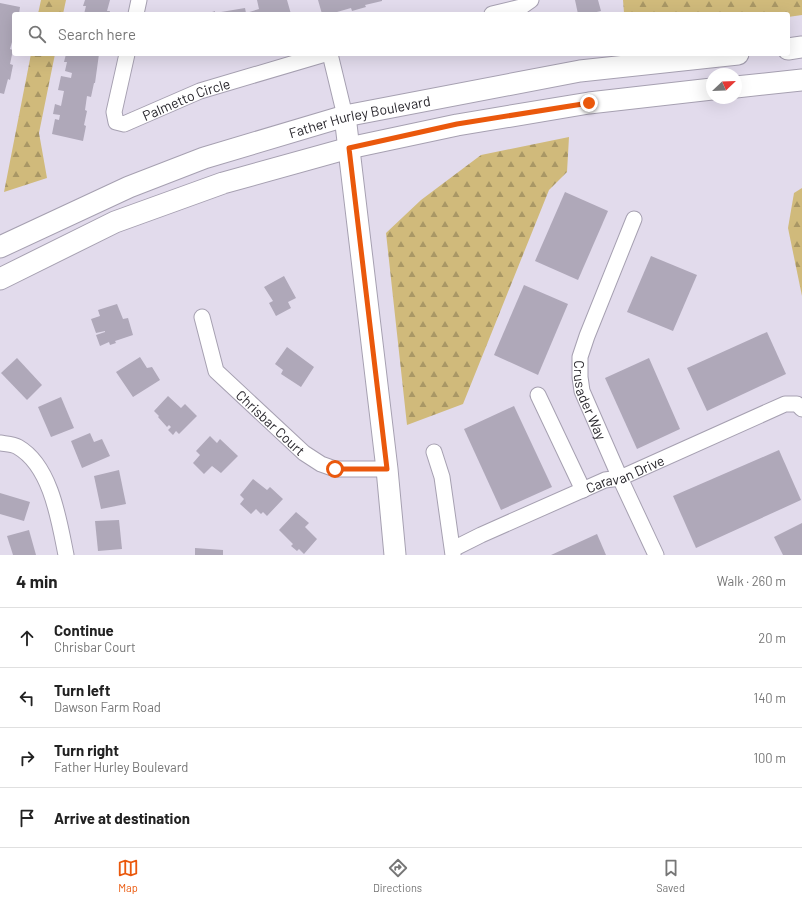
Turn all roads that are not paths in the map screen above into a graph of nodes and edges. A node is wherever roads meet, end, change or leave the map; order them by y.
1 (138, 0) edge
2 (531, 0) edge
3 (136, 12) edge
4 (500, 12) edge
5 (802, 47) edge
6 (790, 49) edge
7 (127, 56) edge
8 (318, 56) edge
9 (330, 56) edge
10 (720, 56) edge
11 (802, 80) edge
12 (742, 86) edge
13 (706, 91) edge
14 (345, 116) junction
15 (349, 148) junction
16 (634, 219) dead end
17 (0, 247) edge
18 (0, 279) edge
19 (202, 317) dead end
20 (538, 395) dead end
21 (802, 409) edge
22 (0, 443) edge
23 (434, 452) dead end
24 (387, 469) junction
25 (620, 478) junction
26 (583, 490) junction
27 (453, 552) edge
28 (66, 555) edge
29 (395, 555) edge
30 (656, 555) edge

1 - 3 street
2 - 4 street
5 - 6 main road
7 - 8 street, Palmetto Circle
9 - 14 street
10 - 14 main road, Father Hurley Boulevard
11 - 12 main road
13 - 15 main road, Father Hurley Boulevard
14 - 15 main road
14 - 17 main road, Father Hurley Boulevard
15 - 18 main road, Father Hurley Boulevard
15 - 24 main road
16 - 25 street, Crusader Way
19 - 24 street, Chrisbar Court
20 - 26 street
21 - 25 street, Caravan Drive
22 - 28 street
23 - 27 street
24 - 29 main road
25 - 26 street, Caravan Drive
25 - 30 street, Crusader Way
26 - 27 street, Caravan Drive

